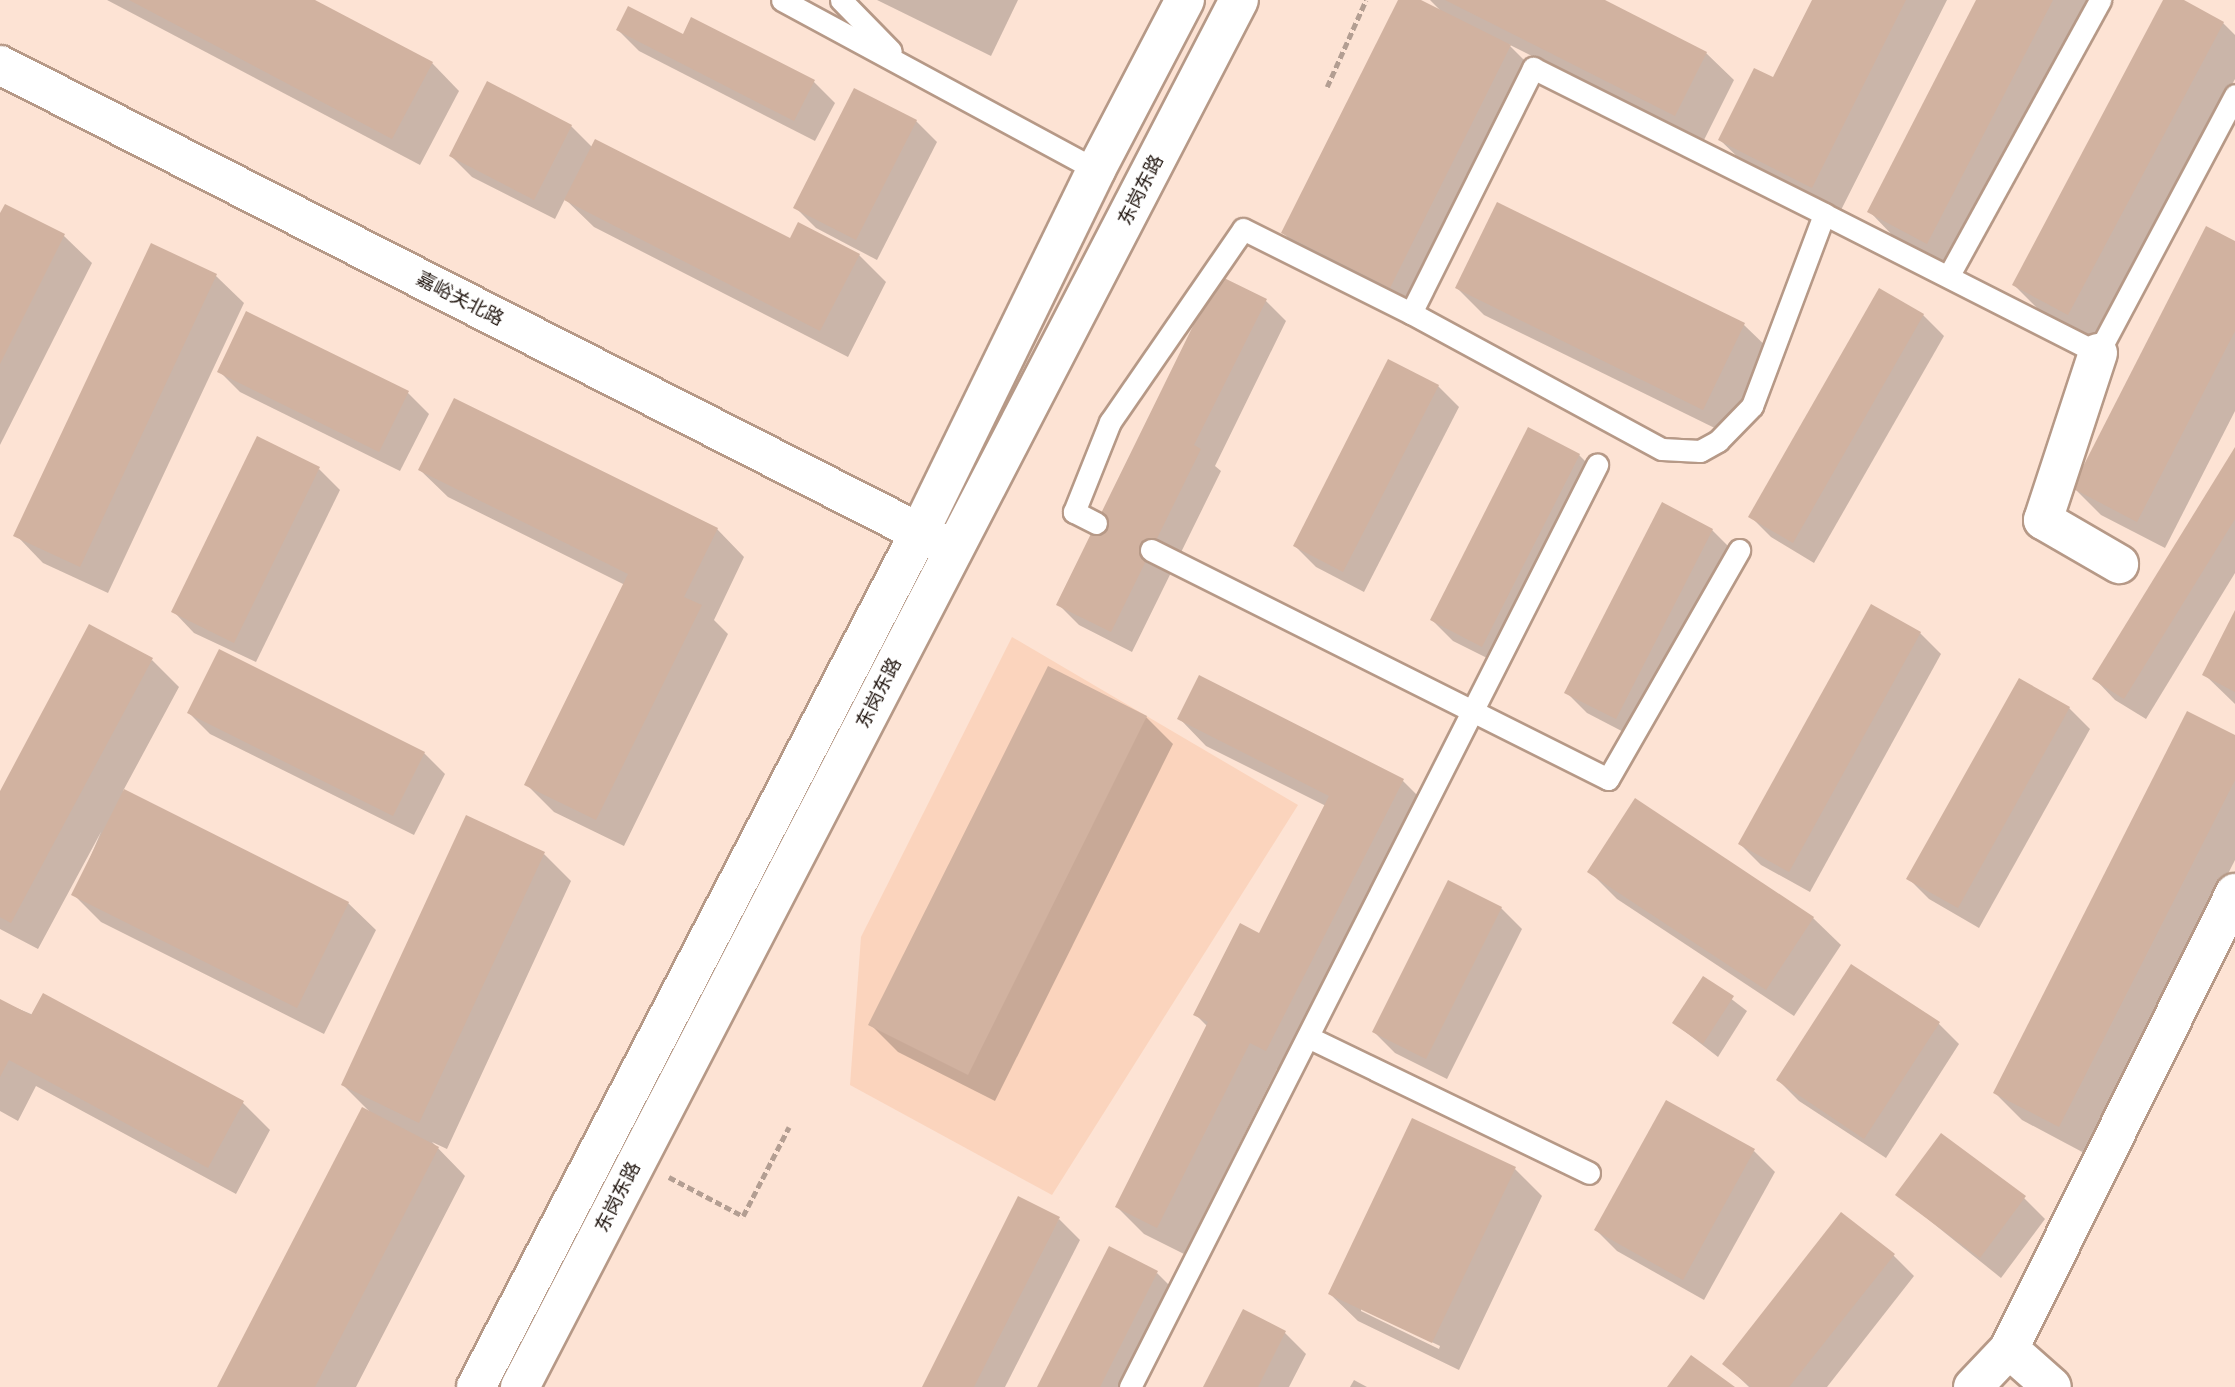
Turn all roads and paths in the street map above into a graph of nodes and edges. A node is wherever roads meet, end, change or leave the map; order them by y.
1 (782, 0) edge
2 (841, 0) edge
3 (1185, 0) edge
4 (1239, 0) edge
5 (1366, 0) edge
6 (2100, 0) edge
7 (0, 65) edge
8 (904, 65) junction
9 (1327, 88) dead end
10 (2235, 95) edge
11 (1096, 170) junction
12 (1825, 214) junction
13 (1949, 275) junction
14 (1411, 313) junction
15 (2098, 353) junction
16 (1597, 465) dead end
17 (1096, 523) dead end
18 (919, 533) junction
19 (953, 550) junction
20 (1151, 550) dead end
21 (1739, 550) dead end
22 (2119, 564) dead end
23 (1474, 710) junction
24 (2235, 893) edge
25 (1308, 1037) junction
26 (789, 1127) dead end
27 (638, 1160) junction
28 (1589, 1173) dead end
29 (2009, 1349) junction
30 (476, 1387) edge
31 (520, 1387) edge
32 (1130, 1387) edge
33 (1973, 1387) edge
34 (2052, 1387) edge

1 - 8 lane
2 - 8 lane
3 - 11 main road, 东岗东路
4 - 19 main road, 东岗东路
5 - 9 path
6 - 13 lane
7 - 18 main road, 嘉峪关北路
8 - 11 lane
10 - 15 lane
11 - 18 main road, 东岗东路
12 - 13 lane
12 - 14 lane
12 - 14 lane
13 - 15 lane
14 - 17 lane
15 - 22 main road
16 - 23 lane
18 - 19 main road, 嘉峪关北路
18 - 30 main road, 东岗东路
19 - 27 main road, 东岗东路
20 - 23 lane
21 - 23 lane
23 - 25 lane
24 - 29 main road
25 - 28 lane
25 - 32 lane
26 - 27 path
27 - 31 main road, 东岗东路
29 - 33 main road
29 - 34 main road

